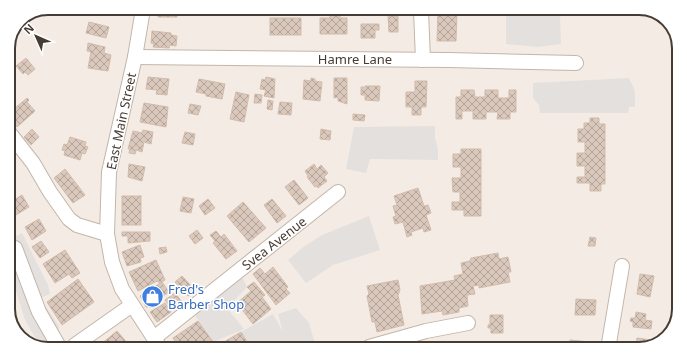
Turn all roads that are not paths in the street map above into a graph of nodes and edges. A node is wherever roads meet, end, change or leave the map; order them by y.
1 (142, 15) edge
2 (422, 15) edge
3 (135, 57) junction
4 (423, 60) junction
5 (576, 63) dead end
6 (15, 140) edge
7 (338, 192) dead end
8 (107, 234) junction
9 (15, 248) dead end
10 (622, 266) dead end
11 (132, 305) junction
12 (468, 323) dead end
13 (56, 342) edge
14 (79, 342) edge
15 (156, 342) edge
16 (386, 342) edge
17 (609, 342) edge

1 - 3 street, East Main Street
2 - 4 street
3 - 4 street, Hamre Lane
3 - 8 street, East Main Street
4 - 5 street, Hamre Lane
6 - 8 street
7 - 15 street, Svea Avenue
8 - 11 street, East Main Street
9 - 13 street
10 - 17 street
11 - 14 street
11 - 15 street, East Main Street
12 - 16 street

